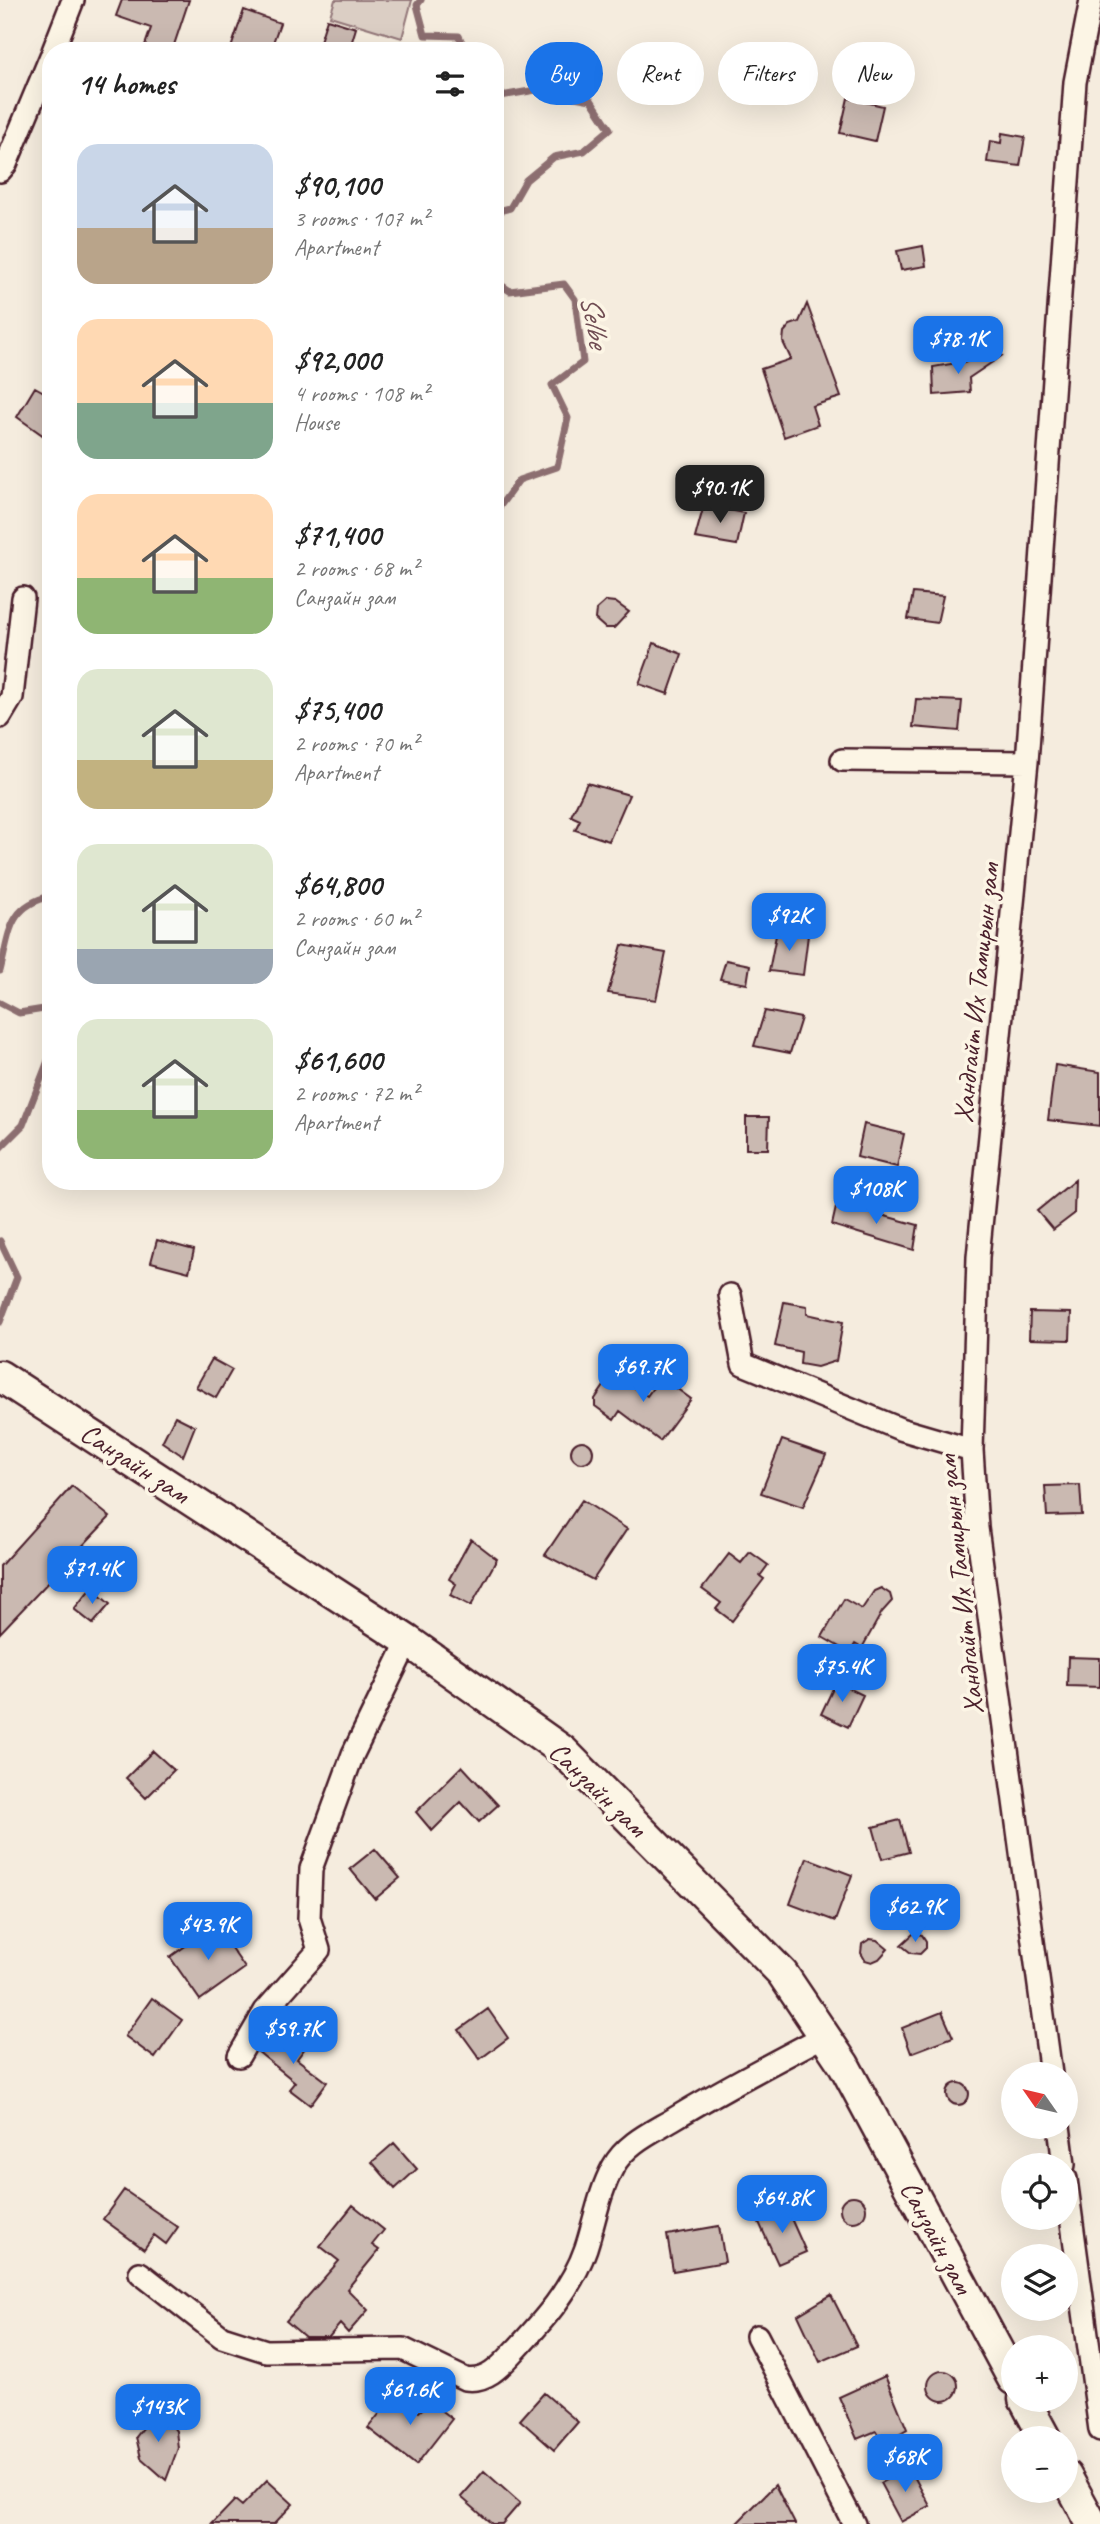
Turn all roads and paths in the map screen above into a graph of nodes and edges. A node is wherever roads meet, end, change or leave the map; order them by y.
1 (73, 0) edge
2 (1091, 0) edge
3 (57, 42) edge
4 (42, 78) edge
5 (0, 171) edge
6 (23, 598) dead end
7 (0, 717) edge
8 (842, 760) dead end
9 (1027, 762) junction
10 (730, 1295) dead end
11 (1, 1376) edge
12 (972, 1450) junction
13 (408, 1641) junction
14 (824, 2036) junction
15 (239, 2056) dead end
16 (1049, 2062) edge
17 (1073, 2230) edge
18 (140, 2273) dead end
19 (757, 2336) dead end
20 (1001, 2357) edge
21 (1100, 2430) edge
22 (1078, 2498) edge
23 (854, 2524) edge
24 (1092, 2524) edge

1 - 3 street
2 - 9 street, Хандгайт Их Тамирын зам
4 - 5 street
6 - 7 street
8 - 9 street
9 - 12 street, Хандгайт Их Тамирын зам
10 - 12 street
11 - 13 main road, Санзайн зам
12 - 16 street, Хандгайт Их Тамирын зам
13 - 14 main road, Санзайн зам
13 - 15 street
14 - 18 street
14 - 20 main road, Санзайн зам
17 - 21 street
19 - 23 street
22 - 24 main road

